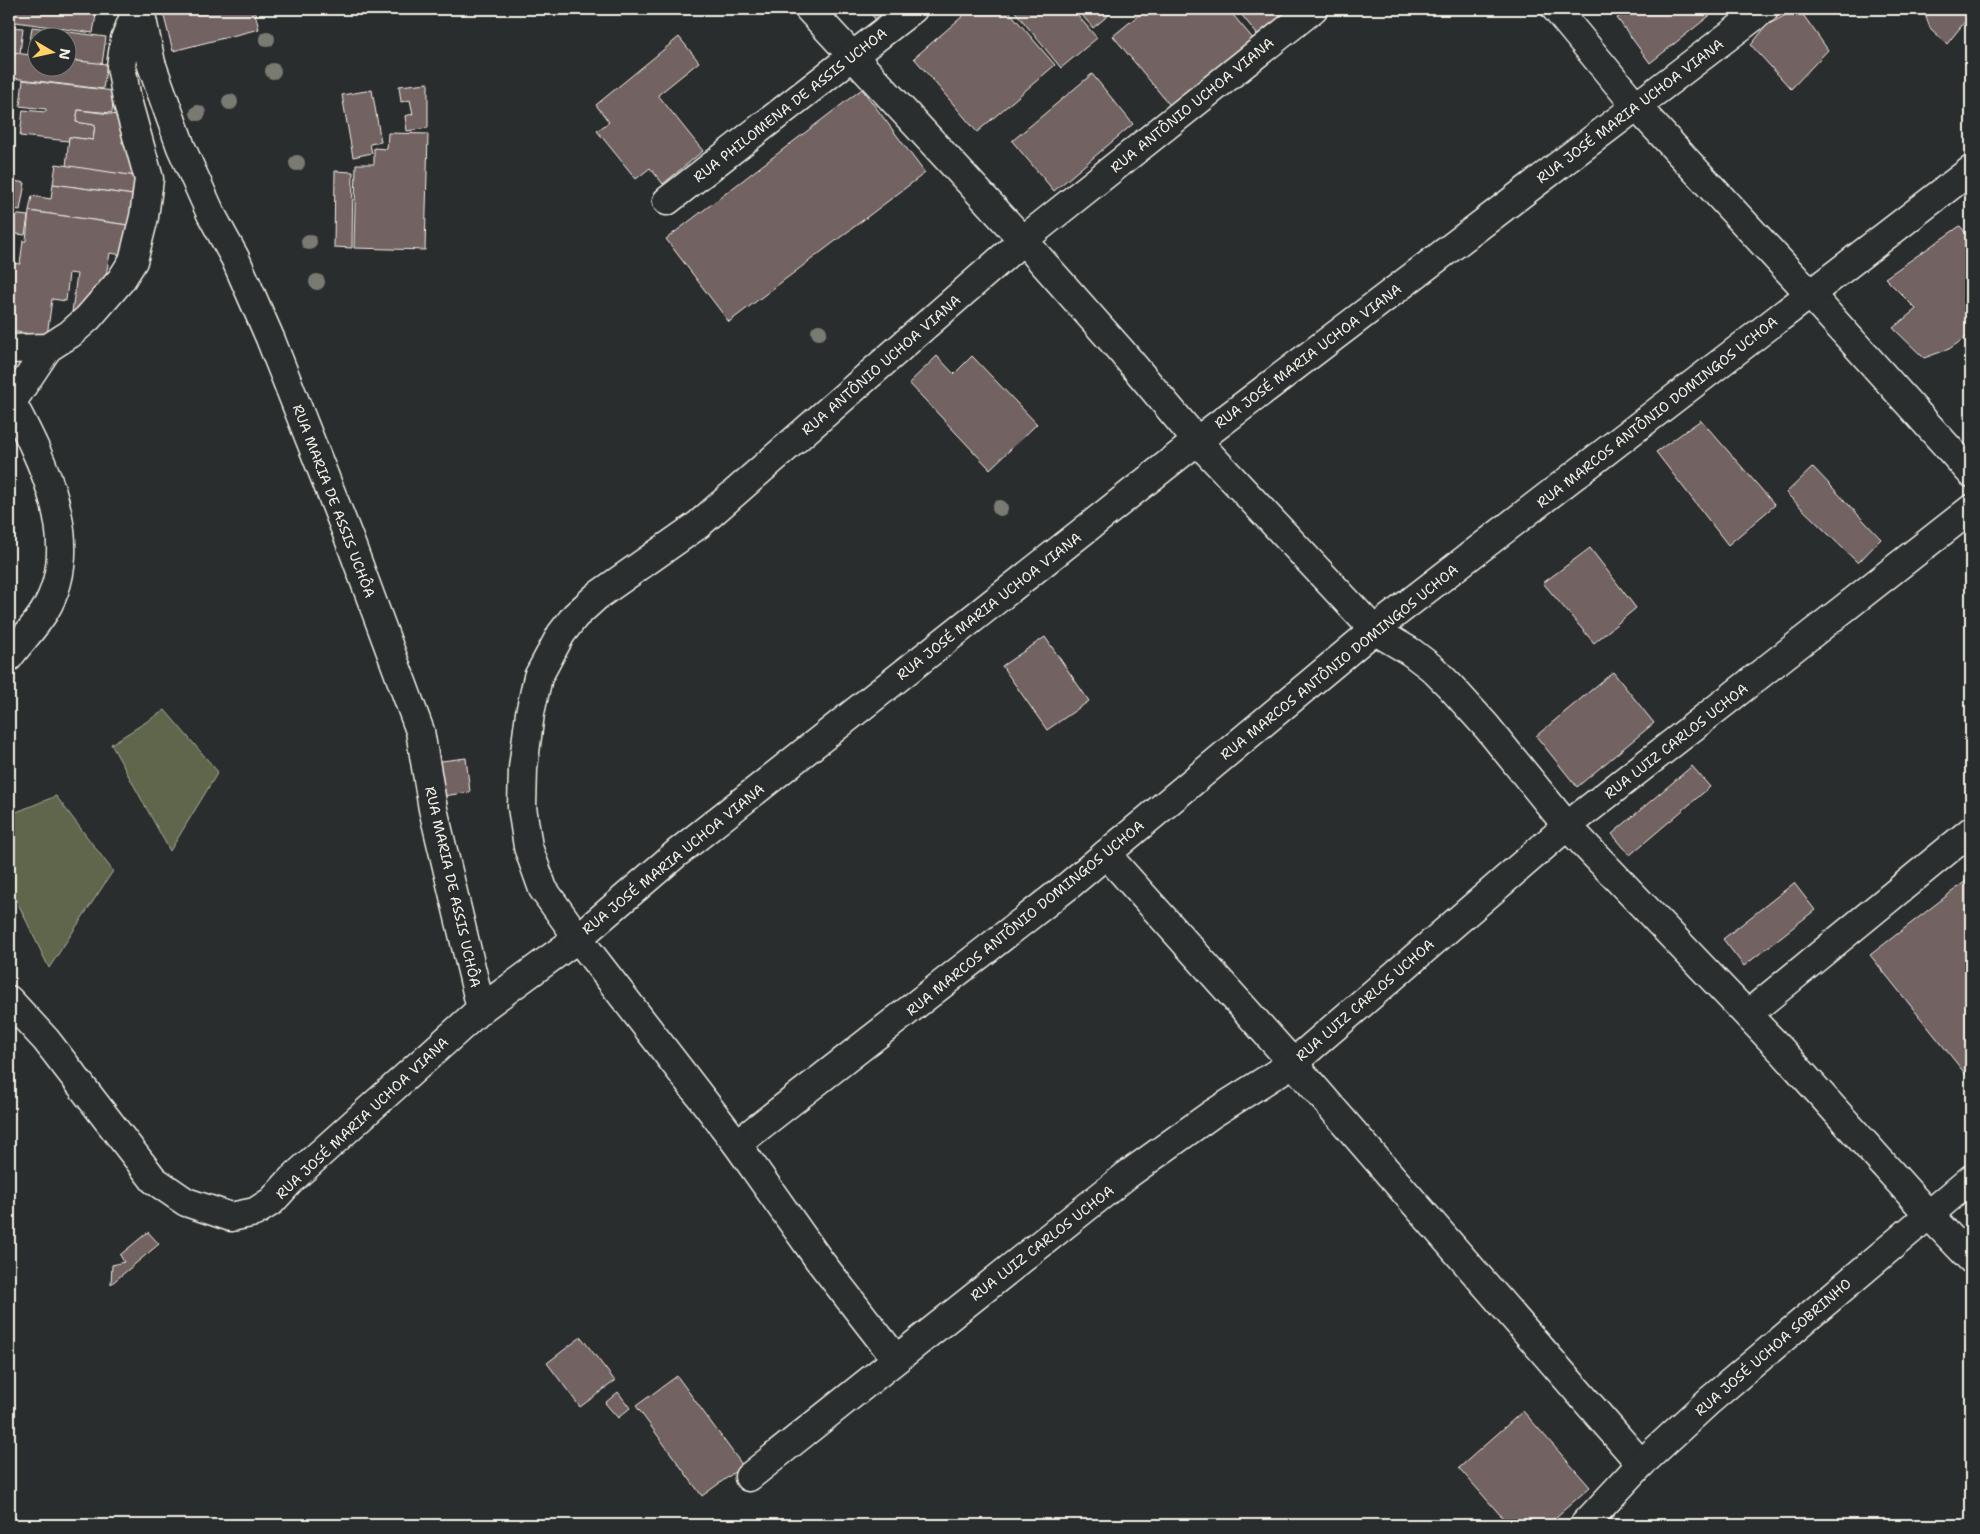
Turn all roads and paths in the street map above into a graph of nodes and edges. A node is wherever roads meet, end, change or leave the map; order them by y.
1 (139, 9) edge
2 (809, 9) edge
3 (913, 9) edge
4 (1313, 9) edge
5 (1556, 9) edge
6 (1764, 9) edge
7 (853, 56) junction
8 (1636, 106) junction
9 (1971, 170) edge
10 (667, 201) dead end
11 (1023, 240) junction
12 (1810, 294) junction
13 (48, 348) junction
14 (9, 349) edge
15 (10, 399) edge
16 (1197, 441) junction
17 (1971, 473) edge
18 (1971, 509) edge
19 (1374, 630) junction
20 (9, 657) edge
21 (1567, 826) junction
22 (1971, 831) edge
23 (1106, 854) junction
24 (578, 938) junction
25 (9, 1000) edge
26 (481, 1009) junction
27 (1748, 1014) junction
28 (1293, 1063) junction
29 (737, 1144) junction
30 (1971, 1179) edge
31 (1928, 1214) junction
32 (1971, 1259) edge
33 (896, 1359) junction
34 (1641, 1464) junction
35 (749, 1477) dead end
36 (1584, 1525) edge

1 - 13 street
1 - 26 street, RUA MARIA DE ASSIS UCHÔA
2 - 7 street
3 - 7 street, RUA PHILOMENA DE ASSIS UCHOA
4 - 11 street, RUA ANTÔNIO UCHOA VIANA
5 - 8 street
6 - 8 street, RUA JOSÉ MARIA UCHOA VIANA
7 - 10 street, RUA PHILOMENA DE ASSIS UCHOA
7 - 11 street
8 - 12 street
8 - 16 street, RUA JOSÉ MARIA UCHOA VIANA
9 - 12 street, RUA MARCOS ANTÔNIO DOMINGOS UCHOA
11 - 16 street
11 - 24 street, RUA ANTÔNIO UCHOA VIANA
12 - 17 street
12 - 19 street, RUA MARCOS ANTÔNIO DOMINGOS UCHOA
13 - 14 street
13 - 15 street
15 - 20 street
16 - 19 street
16 - 24 street, RUA JOSÉ MARIA UCHOA VIANA
18 - 21 street, RUA LUIZ CARLOS UCHOA
19 - 21 street
19 - 23 street, RUA MARCOS ANTÔNIO DOMINGOS UCHOA
21 - 27 street
21 - 28 street, RUA LUIZ CARLOS UCHOA
22 - 27 street
23 - 28 street
23 - 29 street, RUA MARCOS ANTÔNIO DOMINGOS UCHOA
24 - 26 street, RUA JOSÉ MARIA UCHOA VIANA
24 - 29 street, RUA ANTÔNIO UCHOA VIANA
25 - 26 street, RUA JOSÉ MARIA UCHOA VIANA
27 - 31 street
28 - 33 street, RUA LUIZ CARLOS UCHOA
28 - 34 street
29 - 33 street, RUA ANTÔNIO UCHOA VIANA
30 - 31 street, RUA JOSÉ UCHOA SOBRINHO
31 - 32 street
31 - 34 street, RUA JOSÉ UCHOA SOBRINHO
33 - 35 street, RUA LUIZ CARLOS UCHOA
34 - 36 street, RUA JOSÉ UCHOA SOBRINHO

